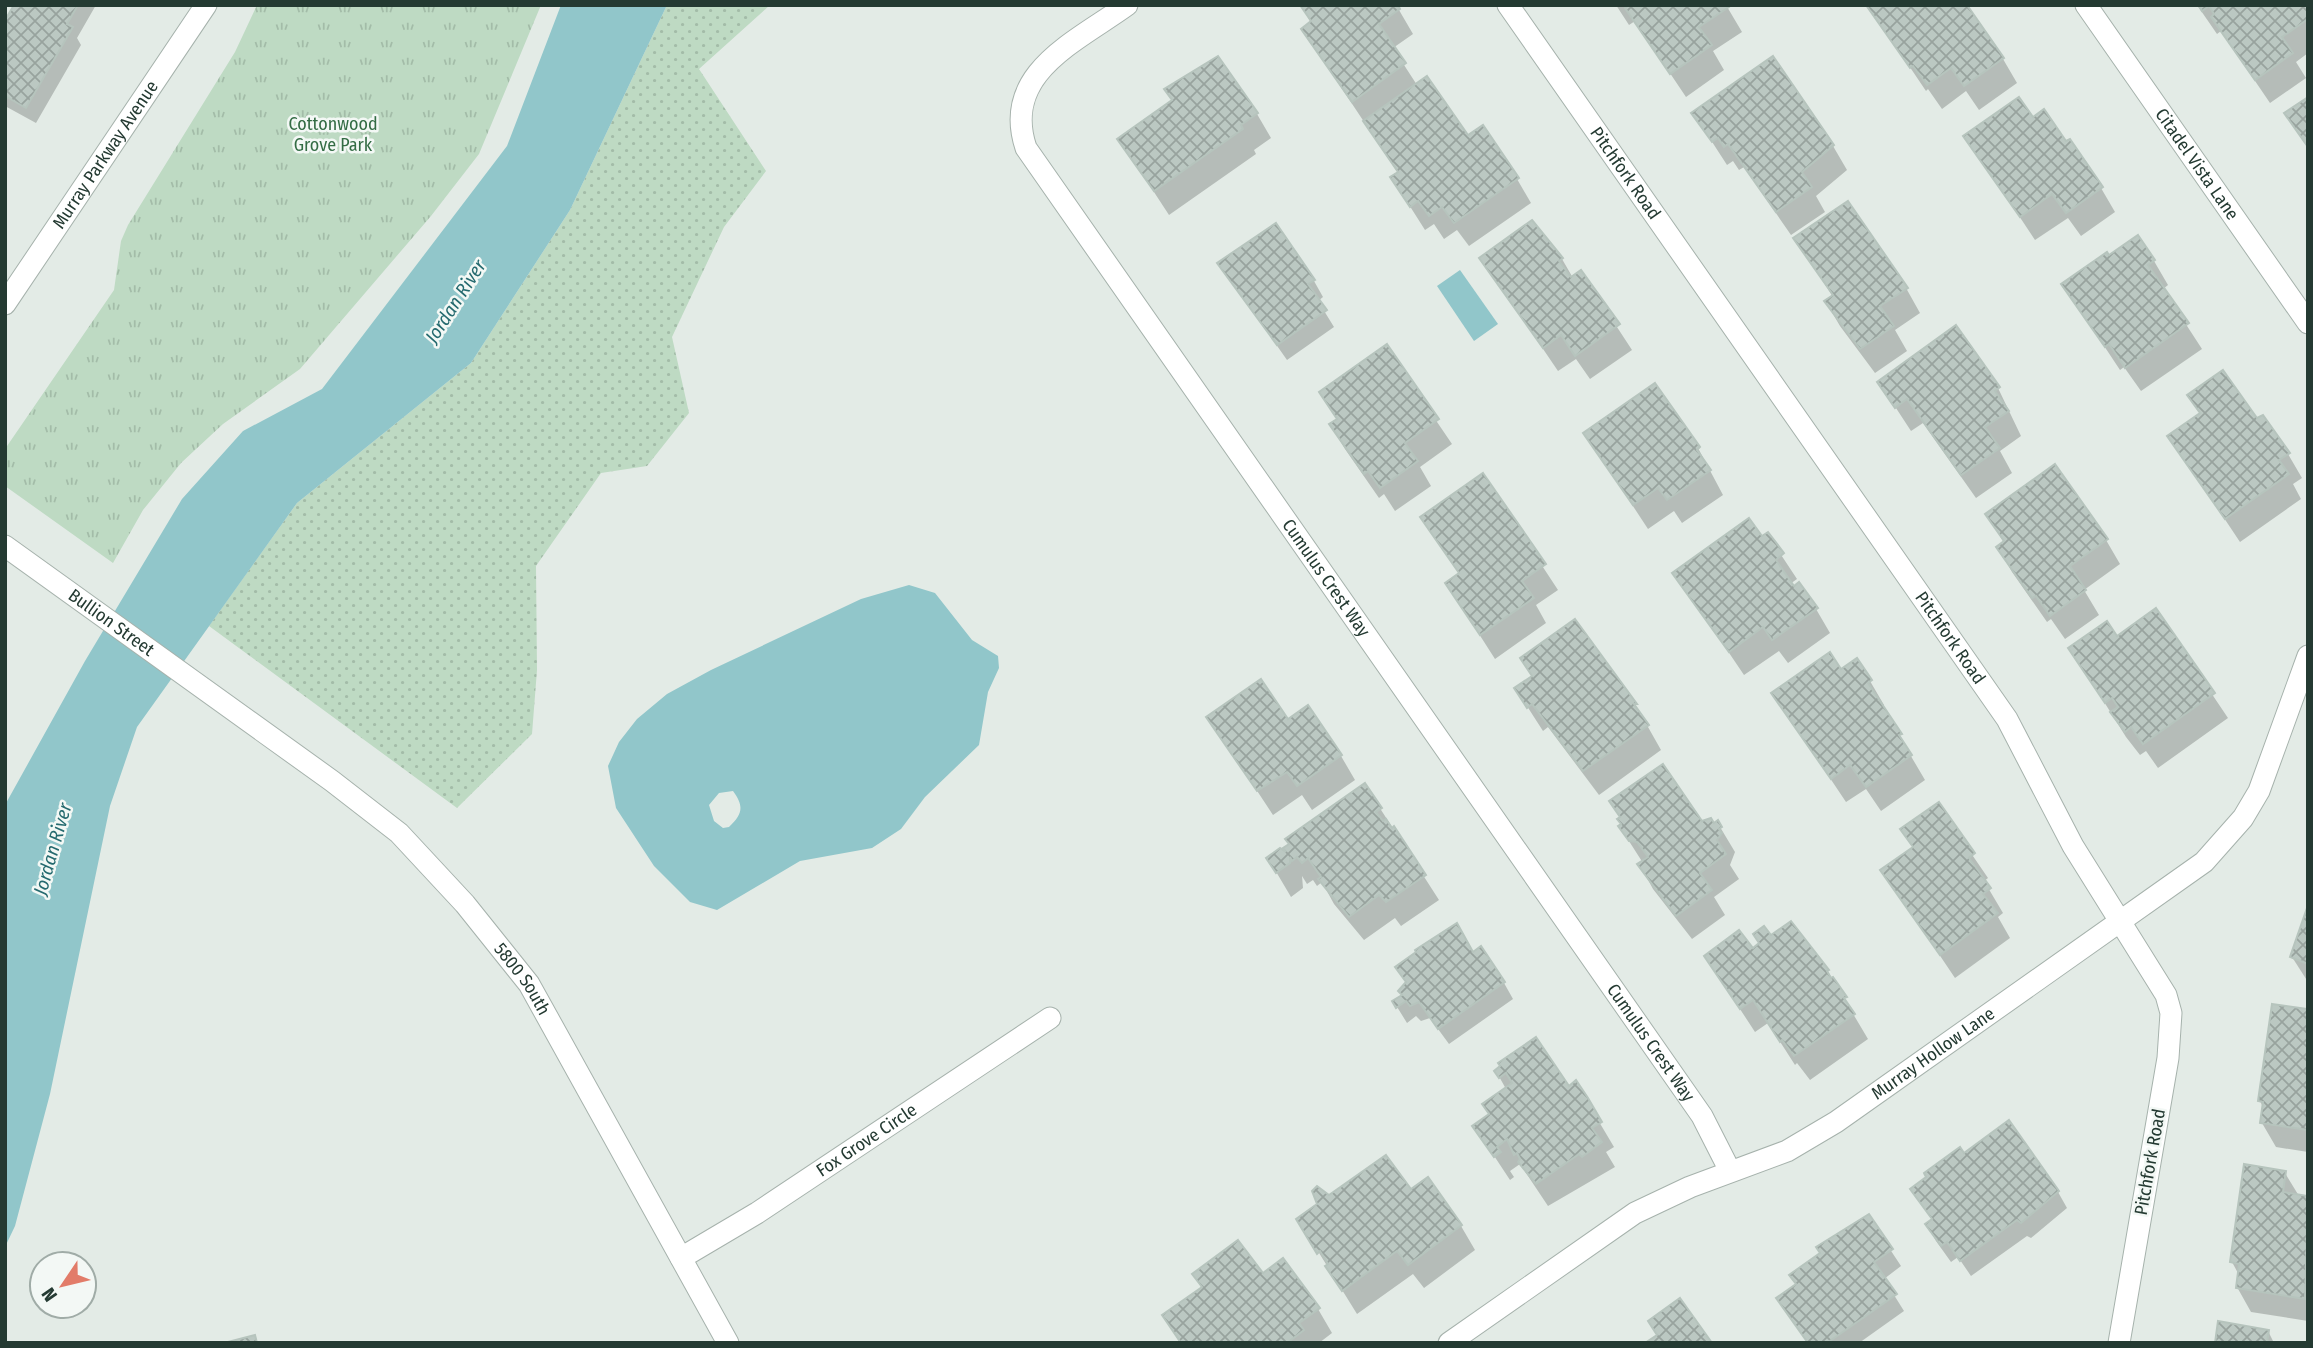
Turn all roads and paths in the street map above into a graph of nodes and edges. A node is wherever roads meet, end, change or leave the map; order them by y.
1 (206, 5) edge
2 (1127, 5) edge
3 (1508, 5) edge
4 (2086, 5) edge
5 (5, 304) edge
6 (2308, 323) edge
7 (5, 546) edge
8 (2308, 656) edge
9 (217, 697) joint
10 (2122, 923) junction
11 (1050, 1017) dead end
12 (1730, 1171) junction
13 (681, 1258) junction
14 (728, 1343) edge
15 (1449, 1343) edge
16 (2119, 1343) edge

1 - 5 street, Murray Parkway Avenue
2 - 12 street, Cumulus Crest Way
3 - 10 street, Pitchfork Road
4 - 6 street, Citadel Vista Lane
7 - 9 street, Bullion Street
8 - 10 street, Murray Hollow Lane
9 - 13 street, 5800 South
10 - 12 street, Murray Hollow Lane
10 - 16 street, Pitchfork Road
11 - 13 street, Fox Grove Circle
12 - 15 street, Murray Hollow Lane
13 - 14 street, 5800 South

